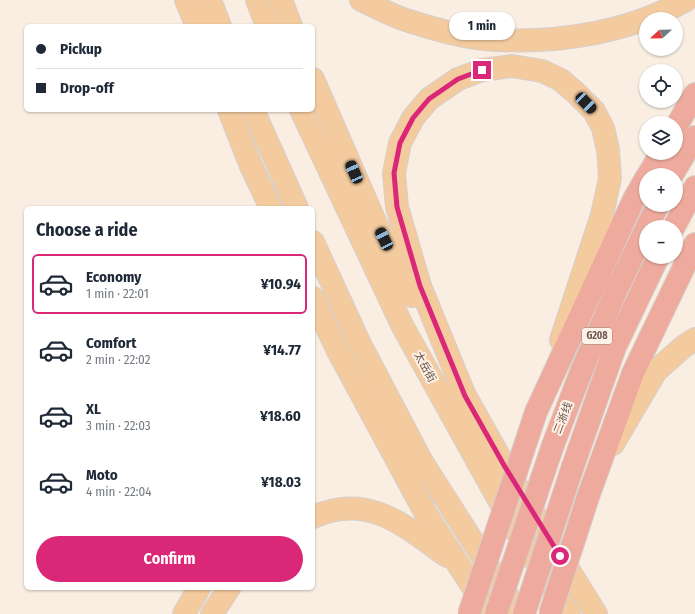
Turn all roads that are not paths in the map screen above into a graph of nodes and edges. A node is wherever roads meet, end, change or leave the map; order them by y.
1 (186, 0) edge
2 (210, 0) edge
3 (256, 0) edge
4 (280, 0) edge
5 (361, 0) edge
6 (686, 0) edge
7 (196, 24) edge
8 (219, 24) edge
9 (266, 24) edge
10 (290, 24) edge
11 (315, 83) edge
12 (695, 94) edge
13 (230, 112) edge
14 (254, 112) edge
15 (302, 112) edge
16 (682, 116) edge
17 (695, 137) edge
18 (251, 166) junction
19 (676, 168) edge
20 (695, 187) edge
21 (639, 190) edge
22 (262, 206) edge
23 (270, 206) edge
24 (297, 206) edge
25 (678, 220) edge
26 (639, 243) edge
27 (695, 244) edge
28 (315, 246) edge
29 (655, 264) edge
30 (315, 302) edge
31 (695, 339) edge
32 (546, 390) junction
33 (465, 396) junction
34 (599, 467) junction
35 (315, 516) edge
36 (456, 563) junction
37 (198, 590) edge
38 (228, 590) edge
39 (583, 594) junction
40 (184, 614) edge
41 (212, 614) edge
42 (469, 614) edge
43 (490, 614) edge
44 (496, 614) edge
45 (519, 614) edge
46 (524, 614) edge
47 (550, 614) edge
48 (569, 614) edge
49 (596, 614) edge
50 (606, 614) edge

1 - 7 main road
2 - 8 main road
3 - 9 main road
4 - 10 main road
5 - 6 main road
11 - 33 main road
12 - 16 highway
13 - 18 main road
14 - 24 main road
15 - 48 main road, 太岳街
17 - 19 highway
18 - 22 main road
18 - 23 main road
20 - 25 highway
21 - 32 highway
26 - 44 highway, 二淅线 / G208, bridge
27 - 34 highway
28 - 45 main road
29 - 46 highway, G208, bridge
30 - 36 main road
31 - 34 main road
32 - 33 main road
32 - 42 highway, bridge
33 - 39 main road
34 - 47 highway, bridge
35 - 36 main road
36 - 43 main road
37 - 40 main road
38 - 41 main road
39 - 49 main road
39 - 50 main road

